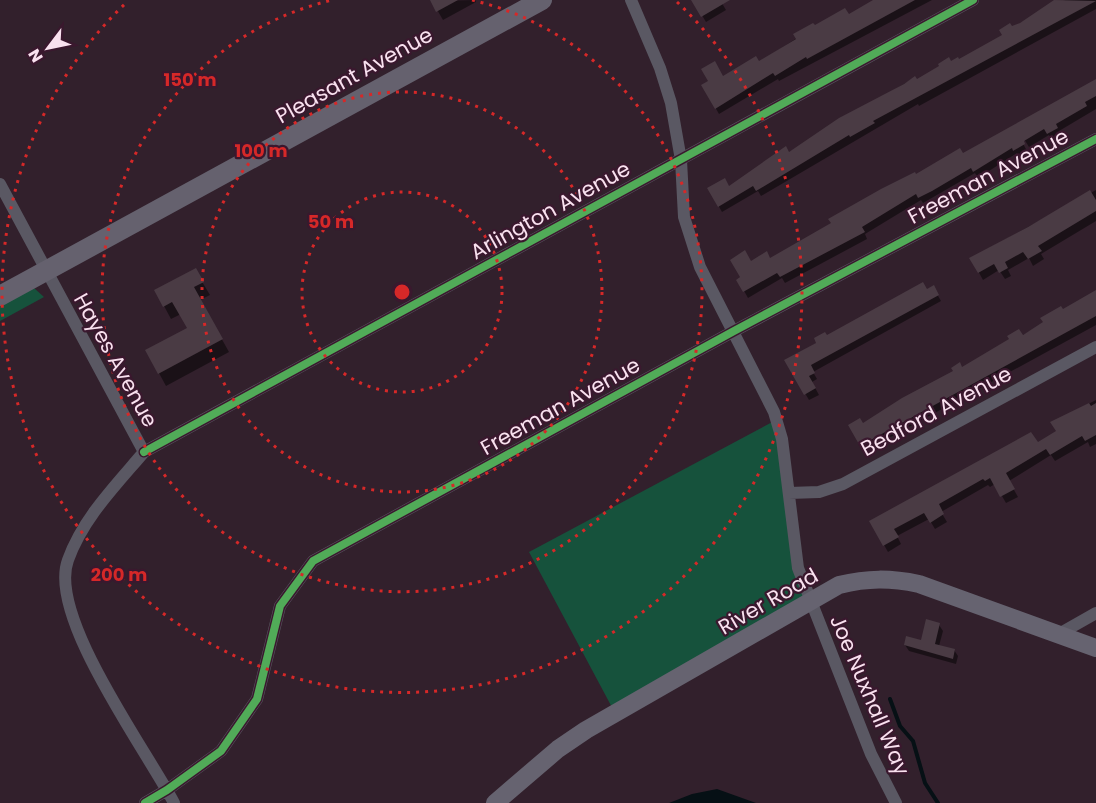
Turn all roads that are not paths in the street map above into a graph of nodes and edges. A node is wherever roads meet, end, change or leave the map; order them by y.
1 (542, 0) edge
2 (631, 0) edge
3 (973, 0) edge
4 (1096, 139) edge
5 (681, 160) junction
6 (0, 184) edge
7 (46, 271) junction
8 (0, 296) edge
9 (734, 331) junction
10 (1096, 347) edge
11 (144, 452) junction
12 (789, 494) junction
13 (810, 602) junction
14 (1096, 613) edge
15 (1059, 634) junction
16 (1096, 648) edge
17 (167, 790) junction
18 (145, 803) edge
19 (174, 803) edge
20 (495, 803) edge
21 (896, 803) edge

1 - 7 main road, Pleasant Avenue
2 - 5 street, Joe Nuxhall Way
3 - 5 street, Arlington Avenue
4 - 9 street, Freeman Avenue
5 - 9 street, Joe Nuxhall Way
5 - 11 street, Arlington Avenue
6 - 7 street, Hayes Avenue
7 - 8 main road, Pleasant Avenue
7 - 11 street, Hayes Avenue
9 - 12 street, Joe Nuxhall Way
9 - 17 street, Freeman Avenue
10 - 12 street, Bedford Avenue
11 - 17 street, Hayes Avenue
12 - 13 street, Joe Nuxhall Way
13 - 15 street, River Road
13 - 20 street, River Road
13 - 21 street, Joe Nuxhall Way
14 - 15 street
15 - 16 street, River Road
17 - 18 street, Freeman Avenue
17 - 19 street, Hayes Avenue

